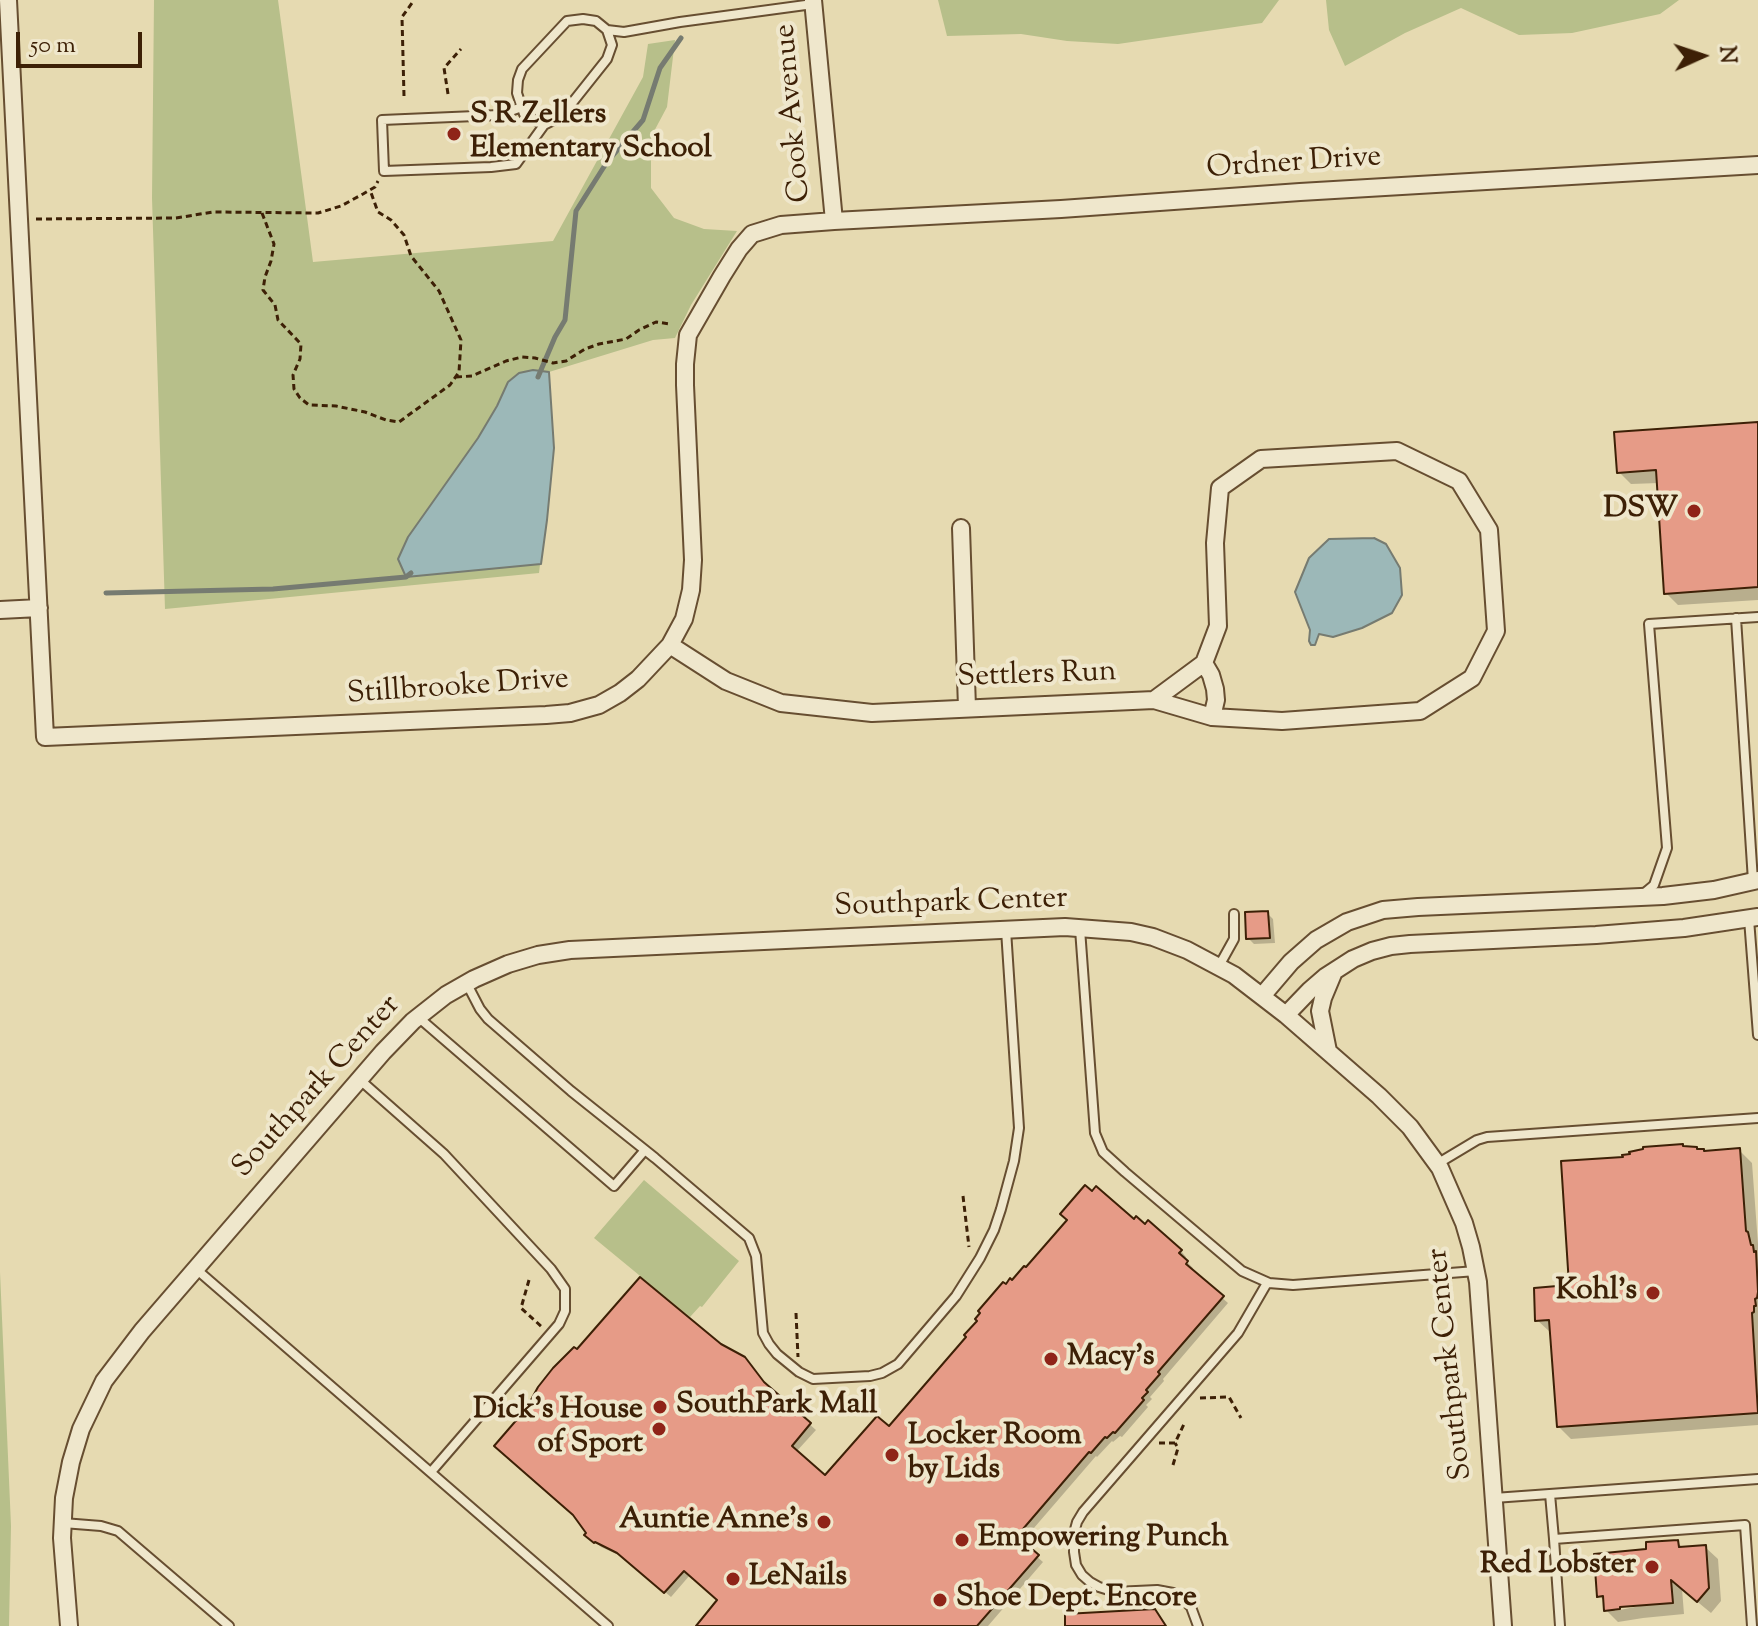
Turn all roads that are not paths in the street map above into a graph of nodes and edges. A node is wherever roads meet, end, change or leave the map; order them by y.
1 (8, 0) edge
2 (813, 2) edge
3 (607, 30) junction
4 (522, 107) junction
5 (544, 125) junction
6 (1758, 165) edge
7 (834, 221) junction
8 (961, 528) dead end
9 (39, 608) junction
10 (0, 610) edge
11 (1758, 617) edge
12 (1736, 618) junction
13 (670, 645) junction
14 (1204, 663) junction
15 (1154, 700) junction
16 (967, 708) junction
17 (1212, 717) junction
18 (1750, 820) junction
19 (1758, 831) edge
20 (1756, 881) edge
21 (1638, 897) junction
22 (1234, 914) dead end
23 (1754, 918) edge
24 (1080, 928) junction
25 (1006, 929) junction
26 (1219, 966) junction
27 (1334, 973) junction
28 (467, 983) junction
29 (1262, 996) junction
30 (1286, 1015) junction
31 (418, 1016) junction
32 (1758, 1035) edge
33 (1328, 1052) junction
34 (359, 1079) junction
35 (1758, 1118) edge
36 (645, 1150) junction
37 (1437, 1164) junction
38 (196, 1269) junction
39 (1476, 1271) junction
40 (1267, 1283) junction
41 (431, 1472) junction
42 (1758, 1479) edge
43 (1550, 1494) junction
44 (1494, 1498) junction
45 (63, 1523) junction
46 (1554, 1539) junction
47 (69, 1626) edge
48 (229, 1626) edge
49 (608, 1626) edge
50 (1198, 1626) edge
51 (1503, 1626) edge
52 (1560, 1626) edge
53 (1752, 1626) edge

1 - 9 street
2 - 3 lane
2 - 7 street, Cook Avenue
3 - 4 lane
3 - 5 lane
4 - 5 lane
4 - 5 lane
6 - 7 street, Ordner Drive
7 - 13 street, Stillbrooke Drive
8 - 16 street
9 - 10 street
9 - 13 street, Stillbrooke Drive
11 - 12 lane
12 - 18 lane
12 - 21 lane
13 - 16 street, Settlers Run
14 - 15 street
14 - 17 street
14 - 17 street, Settlers Run
15 - 16 street, Settlers Run
15 - 17 street, Settlers Run
18 - 19 lane
18 - 20 lane
20 - 21 street
21 - 29 street
22 - 26 lane
23 - 27 street
23 - 32 lane
24 - 25 street, Southpark Center
24 - 26 street, Southpark Center
24 - 40 lane
25 - 28 street, Southpark Center
25 - 36 lane
26 - 29 street, Southpark Center
27 - 30 street
27 - 33 street
28 - 31 street, Southpark Center
28 - 36 lane
29 - 30 street, Southpark Center
30 - 33 street, Southpark Center
31 - 34 street, Southpark Center
31 - 36 lane
33 - 37 street, Southpark Center
34 - 38 street, Southpark Center
34 - 41 lane
35 - 37 lane
37 - 39 street, Southpark Center
38 - 41 lane
38 - 45 street, Southpark Center
39 - 40 lane
39 - 44 street, Southpark Center
40 - 50 lane
41 - 49 lane
42 - 43 lane
43 - 44 lane
43 - 46 lane
44 - 51 street, Southpark Center
45 - 47 street, Southpark Center
45 - 48 lane
46 - 52 lane
46 - 53 lane

